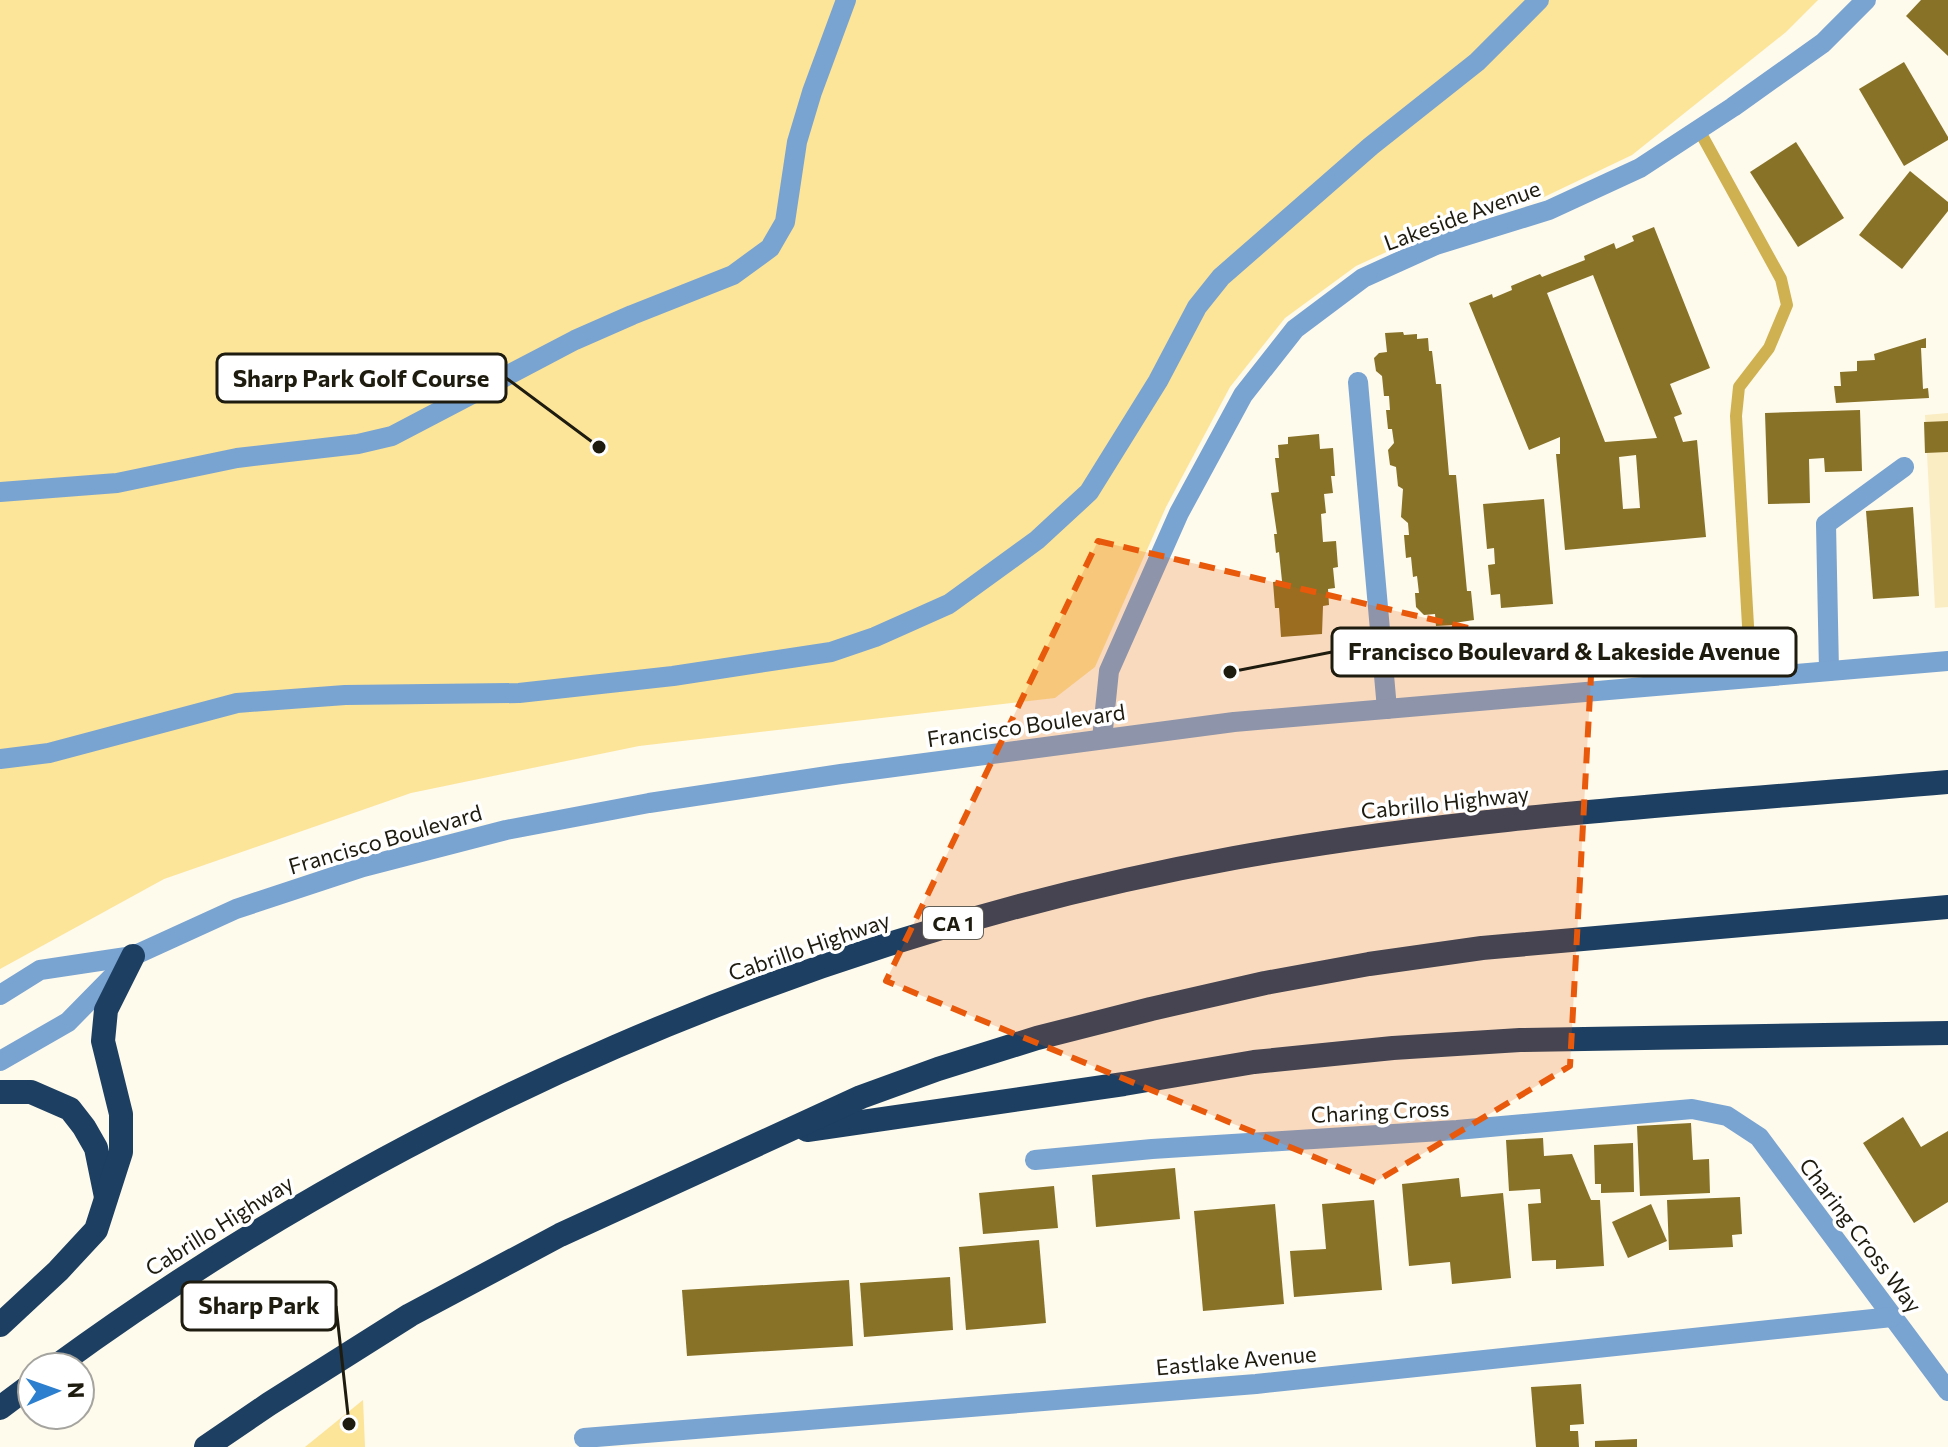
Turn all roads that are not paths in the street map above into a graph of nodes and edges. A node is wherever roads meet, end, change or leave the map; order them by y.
1 (846, 0) edge
2 (1539, 0) edge
3 (1866, 0) edge
4 (1358, 382) dead end
5 (1904, 467) dead end
6 (0, 492) edge
7 (1948, 661) edge
8 (1829, 671) junction
9 (1387, 709) junction
10 (1102, 739) junction
11 (0, 759) edge
12 (1948, 782) edge
13 (1948, 907) edge
14 (133, 956) junction
15 (0, 995) edge
16 (1948, 1033) edge
17 (0, 1061) edge
18 (0, 1092) edge
19 (1727, 1116) joint
20 (781, 1134) junction
21 (1035, 1160) dead end
22 (106, 1199) junction
23 (1892, 1317) junction
24 (0, 1325) edge
25 (78, 1351) edge
26 (1948, 1391) edge
27 (584, 1438) dead end
28 (206, 1447) edge

1 - 6 street
2 - 11 street
3 - 10 street, Lakeside Avenue
4 - 9 street
5 - 8 street
7 - 8 street, Francisco Boulevard
8 - 9 street, Francisco Boulevard
9 - 10 street, Francisco Boulevard
10 - 14 street, Francisco Boulevard
12 - 25 highway, Cabrillo Highway / CA 1
13 - 20 highway
14 - 15 street, Francisco Boulevard
14 - 17 street, Francisco Boulevard
14 - 22 highway
16 - 20 highway
18 - 22 highway
19 - 21 street, Charing Cross
19 - 23 street, Charing Cross Way
20 - 28 highway
22 - 24 highway
23 - 26 street, Charing Cross Way
23 - 27 street, Eastlake Avenue

